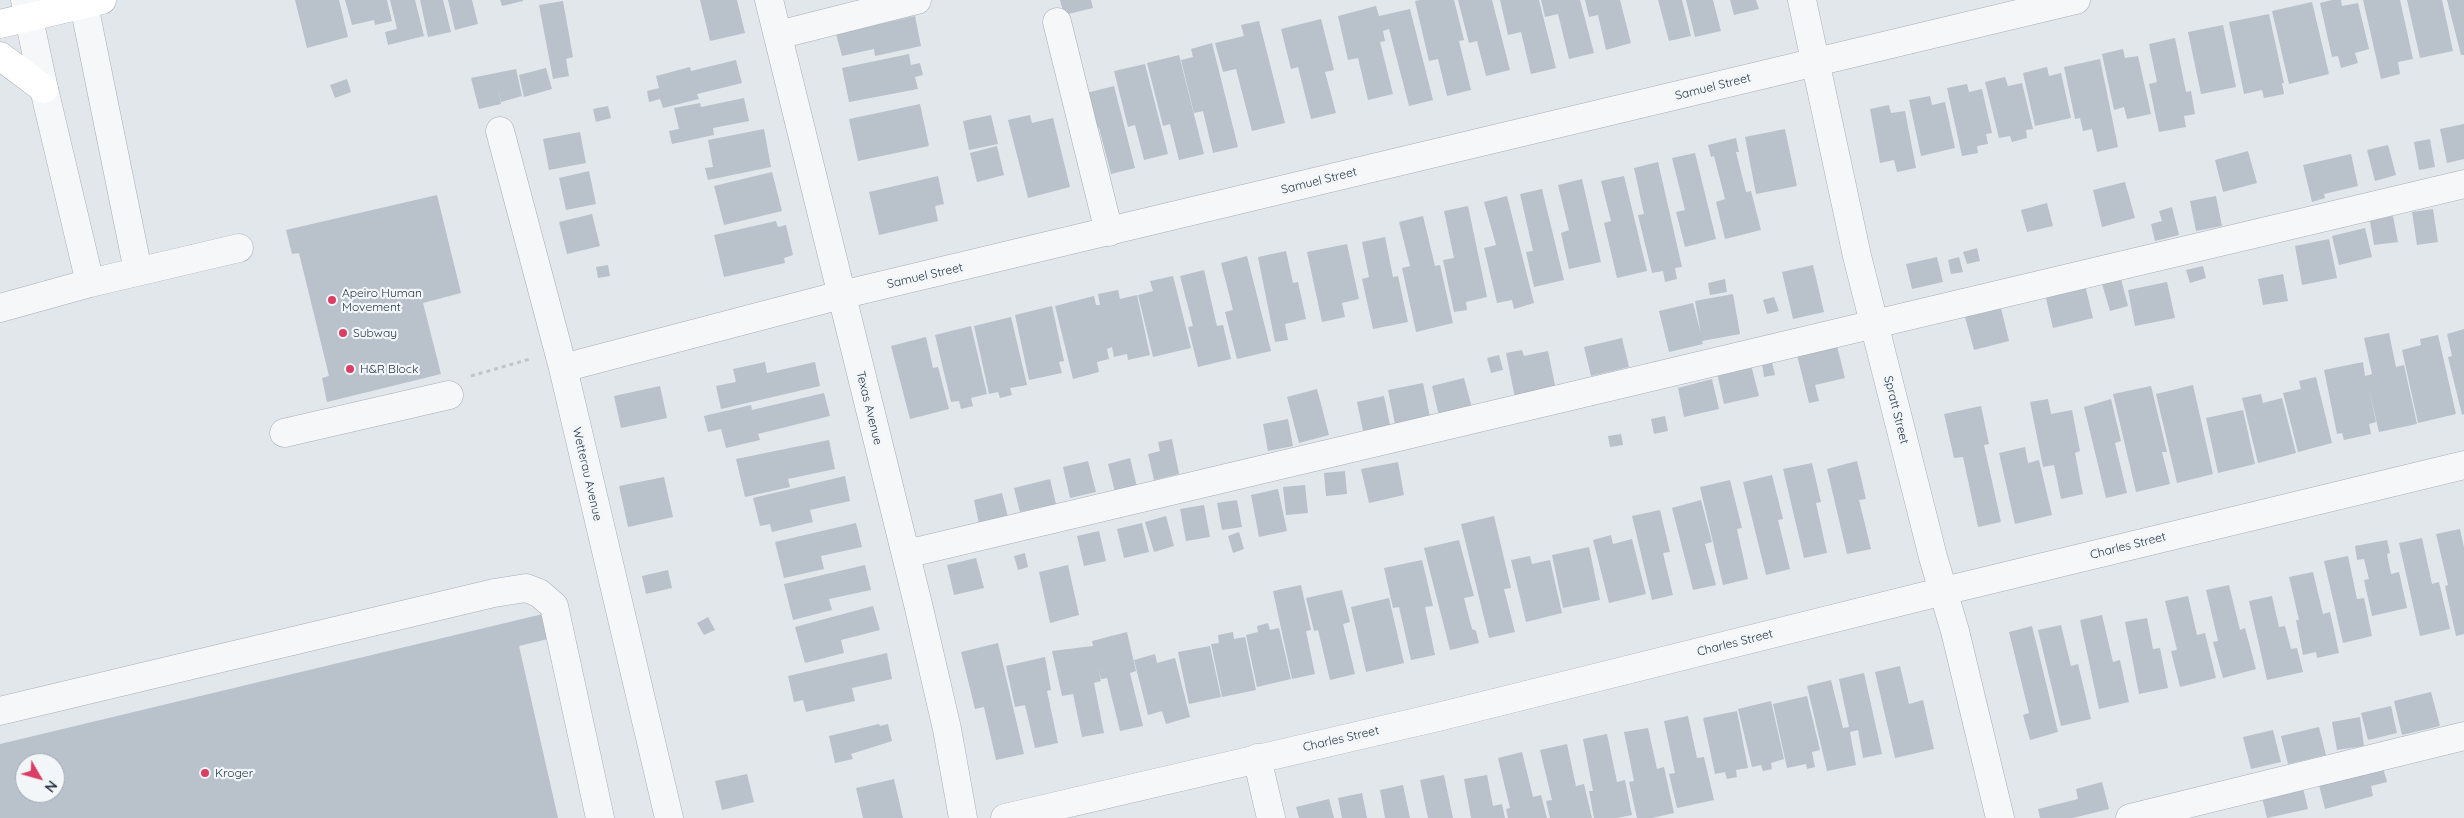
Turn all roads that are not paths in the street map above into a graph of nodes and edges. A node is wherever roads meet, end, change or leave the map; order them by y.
1 (769, 0) edge
2 (917, 0) edge
3 (1802, 0) edge
4 (2076, 0) edge
5 (90, 1) edge
6 (28, 9) edge
7 (1057, 22) dead end
8 (0, 24) edge
9 (778, 34) junction
10 (0, 56) edge
11 (1817, 62) junction
12 (44, 89) junction
13 (500, 131) dead end
14 (2464, 184) edge
15 (1109, 232) junction
16 (239, 248) dead end
17 (138, 271) junction
18 (90, 282) junction
19 (841, 295) junction
20 (0, 308) edge
21 (1874, 322) junction
22 (561, 359) junction
23 (449, 395) road end
24 (284, 433) dead end
25 (2464, 465) edge
26 (906, 554) junction
27 (1944, 590) junction
28 (0, 711) edge
29 (2464, 736) edge
30 (1258, 758) junction
31 (600, 818) edge
32 (669, 818) edge
33 (963, 818) edge
34 (1004, 818) edge
35 (1271, 818) edge
36 (2000, 818) edge
37 (2130, 818) edge

1 - 9 street, Texas Avenue
2 - 9 street
3 - 11 street, Spratt Street
4 - 11 street, Samuel Street
5 - 6 main road
5 - 17 street
6 - 8 main road
6 - 12 street
7 - 15 street
9 - 19 street, Texas Avenue
10 - 12 main road
11 - 15 street, Samuel Street
11 - 21 street, Spratt Street
12 - 18 street
13 - 22 street, Wetterau Avenue
14 - 21 street
15 - 19 street, Samuel Street
16 - 17 street
17 - 18 street
18 - 20 street
19 - 22 street, Samuel Street
19 - 26 street, Texas Avenue
21 - 26 street
21 - 27 street, Spratt Street
22 - 32 street, Wetterau Avenue
23 - 24 street
25 - 27 street, Charles Street
26 - 33 street, Texas Avenue
27 - 30 street, Charles Street
27 - 36 street, Spratt Street
28 - 31 street
29 - 37 street
30 - 34 street, Charles Street
30 - 35 street

